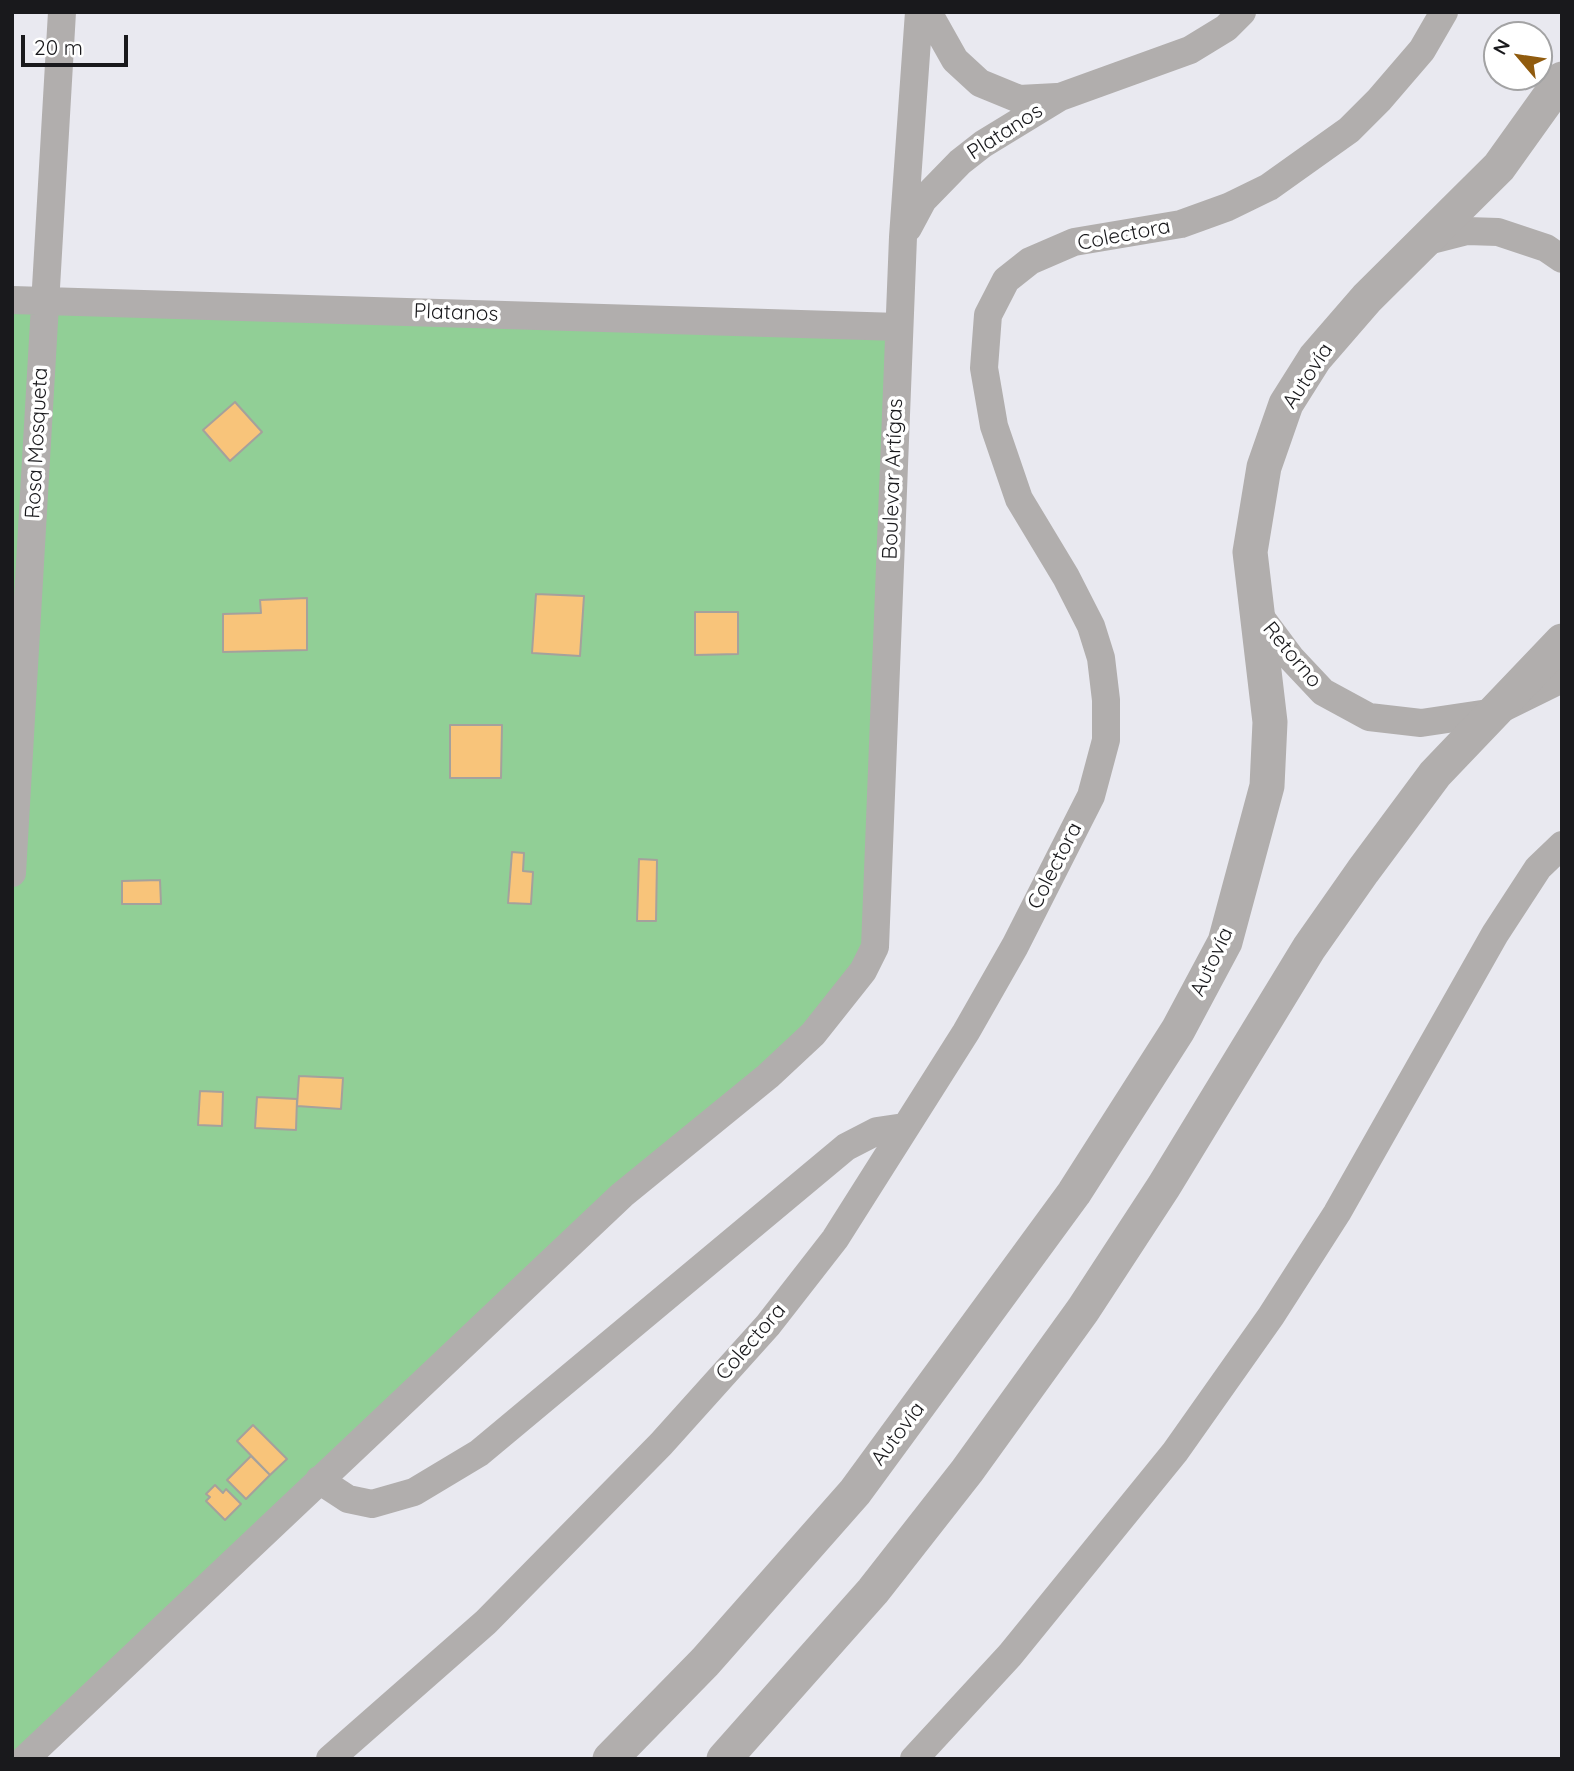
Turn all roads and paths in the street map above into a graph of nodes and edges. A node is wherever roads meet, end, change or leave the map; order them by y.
1 (61, 12) edge
2 (919, 12) edge
3 (928, 12) edge
4 (1242, 12) edge
5 (1444, 12) edge
6 (1562, 79) edge
7 (1060, 97) junction
8 (903, 237) junction
9 (1420, 243) junction
10 (1562, 260) edge
11 (12, 300) edge
12 (46, 301) junction
13 (899, 327) junction
14 (1255, 609) junction
15 (1562, 641) edge
16 (1562, 679) edge
17 (1495, 712) junction
18 (1562, 845) edge
19 (12, 873) edge
20 (904, 1127) junction
21 (319, 1480) junction
22 (26, 1759) edge
23 (330, 1759) edge
24 (610, 1759) edge
25 (724, 1759) edge
26 (914, 1759) edge

1 - 12 street, Rosa Mosqueta
2 - 8 street, Boulevar Artígas
3 - 7 street, Platanos
4 - 7 street, Platanos
5 - 20 street, Colectora
6 - 9 street, Autovía
7 - 8 street, Platanos
8 - 13 street, Boulevar Artígas
9 - 10 street
9 - 14 street, Autovía
11 - 12 street, Platanos
12 - 13 street, Platanos
12 - 19 street, Rosa Mosqueta
13 - 21 street, Boulevar Artígas
14 - 17 street, Retorno
14 - 24 street, Autovía
15 - 17 street
16 - 17 street, Retorno
17 - 25 street
18 - 26 street
20 - 21 street
20 - 23 street, Colectora
21 - 22 street

